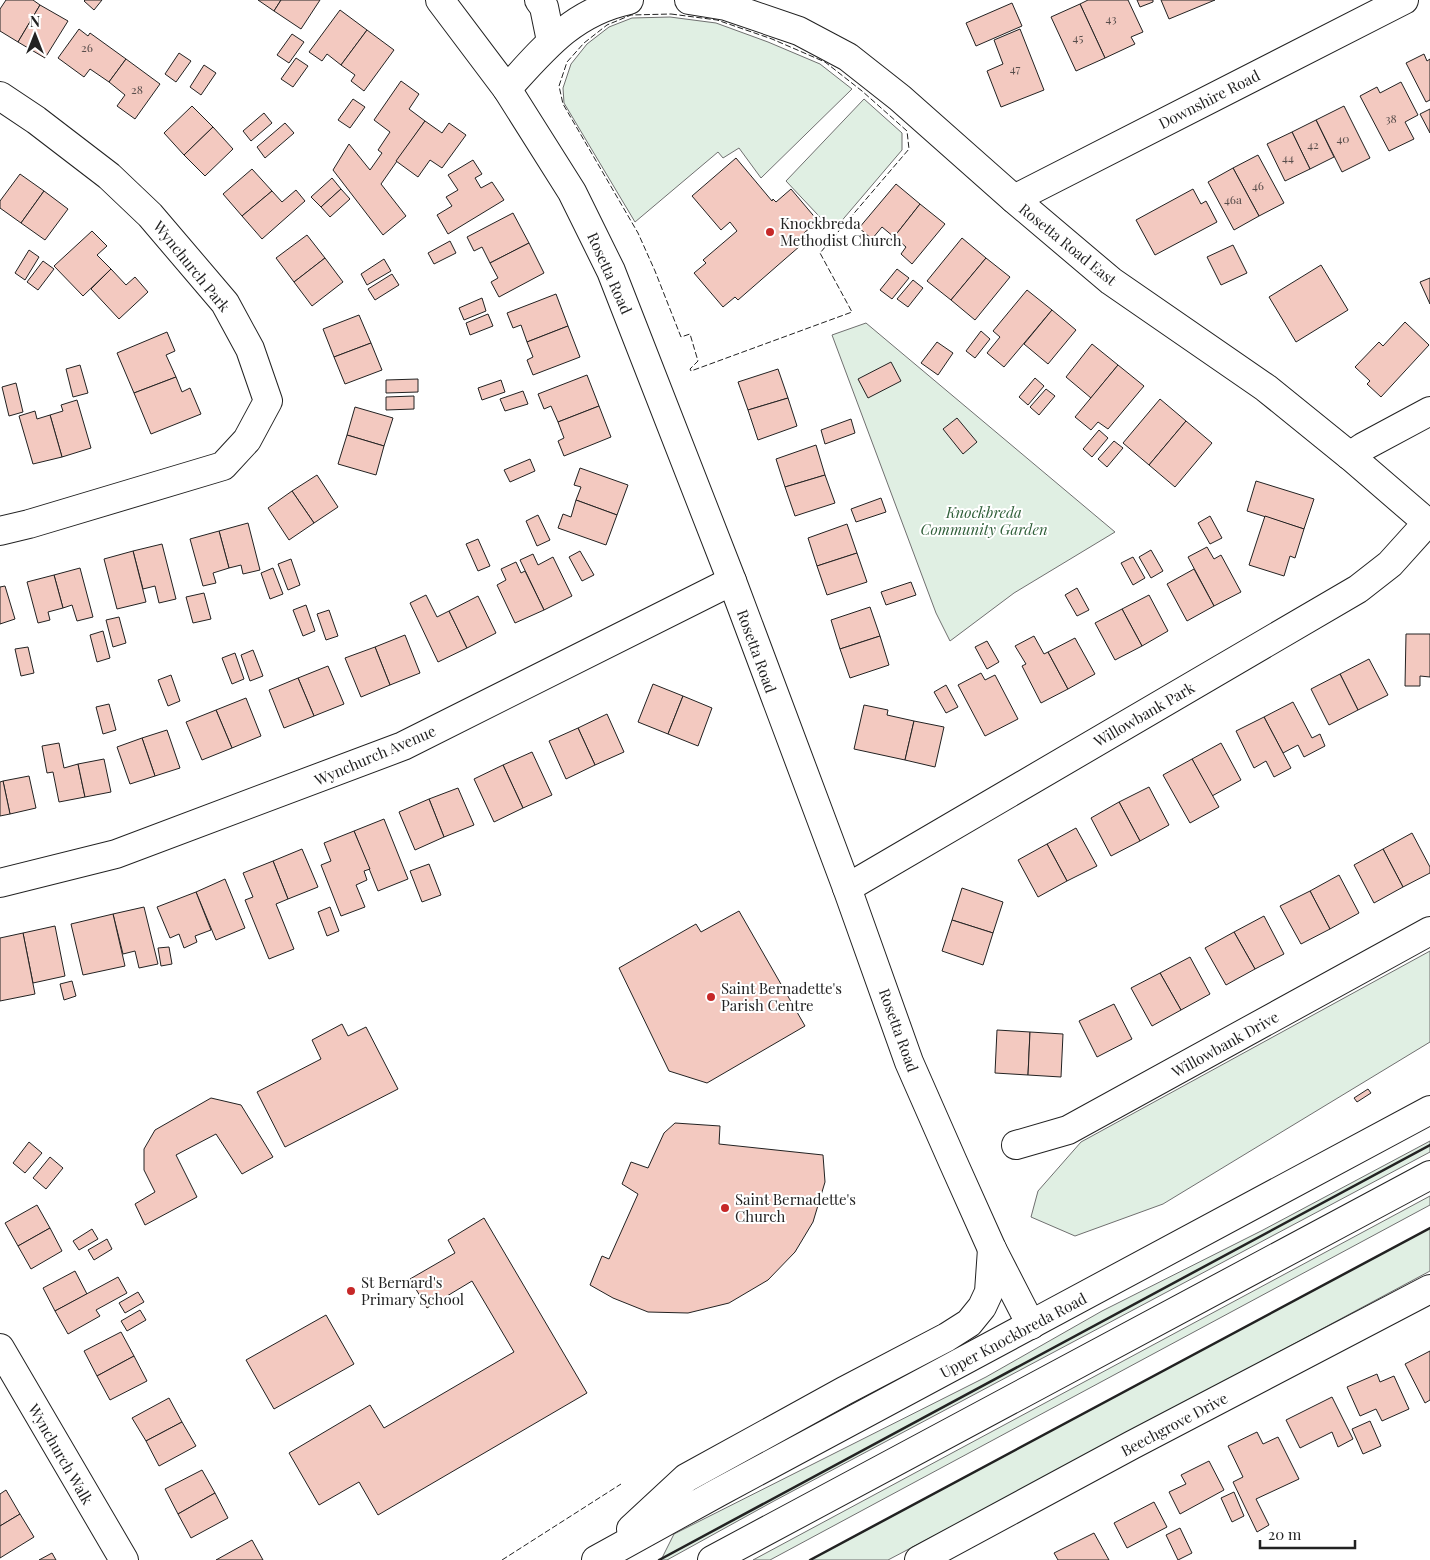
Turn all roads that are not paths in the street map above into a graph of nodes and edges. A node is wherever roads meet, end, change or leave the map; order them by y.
1 (440, 0) edge
2 (539, 0) edge
3 (629, 0) edge
4 (689, 0) edge
5 (1404, 0) edge
6 (551, 41) junction
7 (507, 89) junction
8 (0, 96) edge
9 (1014, 199) junction
10 (1430, 411) edge
11 (1350, 456) junction
12 (1429, 524) edge
13 (0, 530) edge
14 (732, 581) junction
15 (0, 883) edge
16 (847, 888) junction
17 (1430, 931) edge
18 (1430, 1110) edge
19 (1016, 1145) dead end
20 (1430, 1175) edge
21 (992, 1249) junction
22 (1430, 1289) edge
23 (1031, 1325) junction
24 (0, 1348) edge
25 (597, 1559) edge
26 (124, 1560) edge
27 (712, 1560) edge
28 (918, 1560) edge

1 - 7 main road, Rosetta Road
2 - 6 main road
3 - 6 main road
4 - 9 main road, Rosetta Road East
5 - 9 main road, Downshire Road
6 - 7 main road
7 - 14 main road, Rosetta Road
8 - 13 main road, Wynchurch Park
9 - 11 main road, Rosetta Road East
10 - 11 main road
11 - 12 main road, Rosetta Road East
12 - 16 main road, Willowbank Park
14 - 15 main road, Wynchurch Avenue
14 - 16 main road, Rosetta Road
16 - 21 main road, Rosetta Road
17 - 19 main road, Willowbank Drive
18 - 23 main road, Upper Knockbreda Road
20 - 27 main road
21 - 23 main road, Rosetta Road
21 - 25 main road
22 - 28 main road, Beechgrove Drive
23 - 25 main road, Upper Knockbreda Road
24 - 26 main road, Wynchurch Walk

